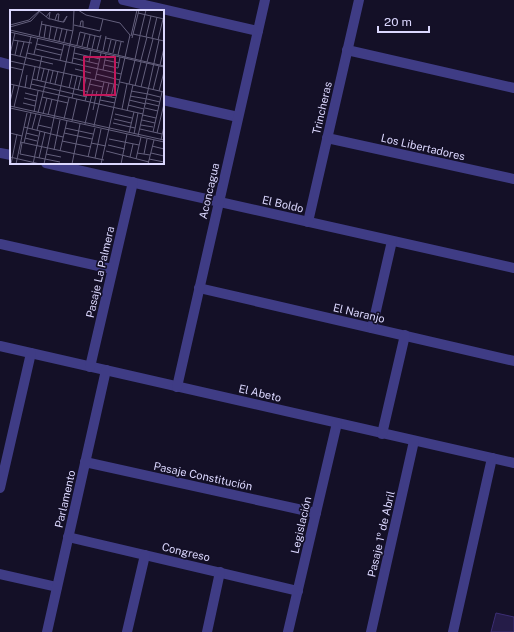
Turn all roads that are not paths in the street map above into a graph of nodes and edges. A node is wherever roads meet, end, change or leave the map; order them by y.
1 (96, 0) edge
2 (123, 0) edge
3 (265, 0) edge
4 (359, 0) edge
5 (93, 10) edge
6 (258, 31) junction
7 (347, 50) junction
8 (0, 62) edge
9 (10, 65) edge
10 (514, 88) edge
11 (164, 100) edge
12 (238, 117) junction
13 (327, 138) junction
14 (0, 153) edge
15 (10, 155) edge
16 (51, 164) edge
17 (514, 180) edge
18 (133, 182) junction
19 (219, 202) junction
20 (308, 222) junction
21 (392, 241) junction
22 (0, 244) edge
23 (514, 268) edge
24 (112, 269) junction
25 (199, 288) junction
26 (372, 328) junction
27 (405, 335) junction
28 (0, 346) edge
29 (31, 353) junction
30 (514, 361) edge
31 (90, 367) junction
32 (106, 370) junction
33 (177, 387) junction
34 (337, 423) junction
35 (382, 434) junction
36 (414, 441) junction
37 (492, 458) junction
38 (85, 462) junction
39 (514, 463) edge
40 (0, 488) edge
41 (316, 513) junction
42 (68, 537) junction
43 (145, 555) junction
44 (220, 572) junction
45 (0, 574) edge
46 (57, 587) junction
47 (298, 591) junction
48 (47, 632) edge
49 (127, 632) edge
50 (207, 632) edge
51 (288, 632) edge
52 (372, 632) edge
53 (453, 632) edge

1 - 5 street
2 - 6 street
3 - 6 street, Aconcagua
4 - 7 street, Trincheras
6 - 12 street, Aconcagua
7 - 10 street
7 - 13 street, Trincheras
8 - 9 street
11 - 12 street
12 - 19 street, Aconcagua
13 - 17 street, Los Libertadores
13 - 20 street, Trincheras
14 - 15 street
16 - 18 street, El Boldo
18 - 19 street, El Boldo
18 - 24 street, Pasaje La Palmera
19 - 20 street, El Boldo
19 - 25 street, Aconcagua
20 - 21 street, El Boldo
21 - 23 street, El Boldo
21 - 26 street
22 - 24 street
24 - 31 street, Pasaje La Palmera
25 - 26 street, El Naranjo
25 - 33 street, Aconcagua
26 - 27 street, El Naranjo
27 - 30 street, El Naranjo
27 - 35 street
28 - 29 street, El Abeto
29 - 31 street, El Abeto
29 - 40 street
31 - 32 street, El Abeto
32 - 33 street, El Abeto
32 - 38 street, Parlamento
33 - 34 street, El Abeto
34 - 35 street, El Abeto
34 - 41 street, Legislación
35 - 36 street, El Abeto
36 - 37 street, El Abeto
36 - 52 street, Pasaje 1º de Abril
37 - 39 street, El Abeto
37 - 53 street
38 - 41 street, Pasaje Constitución
38 - 42 street, Parlamento
41 - 47 street, Legislación
42 - 43 street, Congreso
42 - 46 street, Parlamento
43 - 44 street, Congreso
43 - 49 street
44 - 47 street, Congreso
44 - 50 street
45 - 46 street
46 - 48 street, Parlamento
47 - 51 street, Legislación

